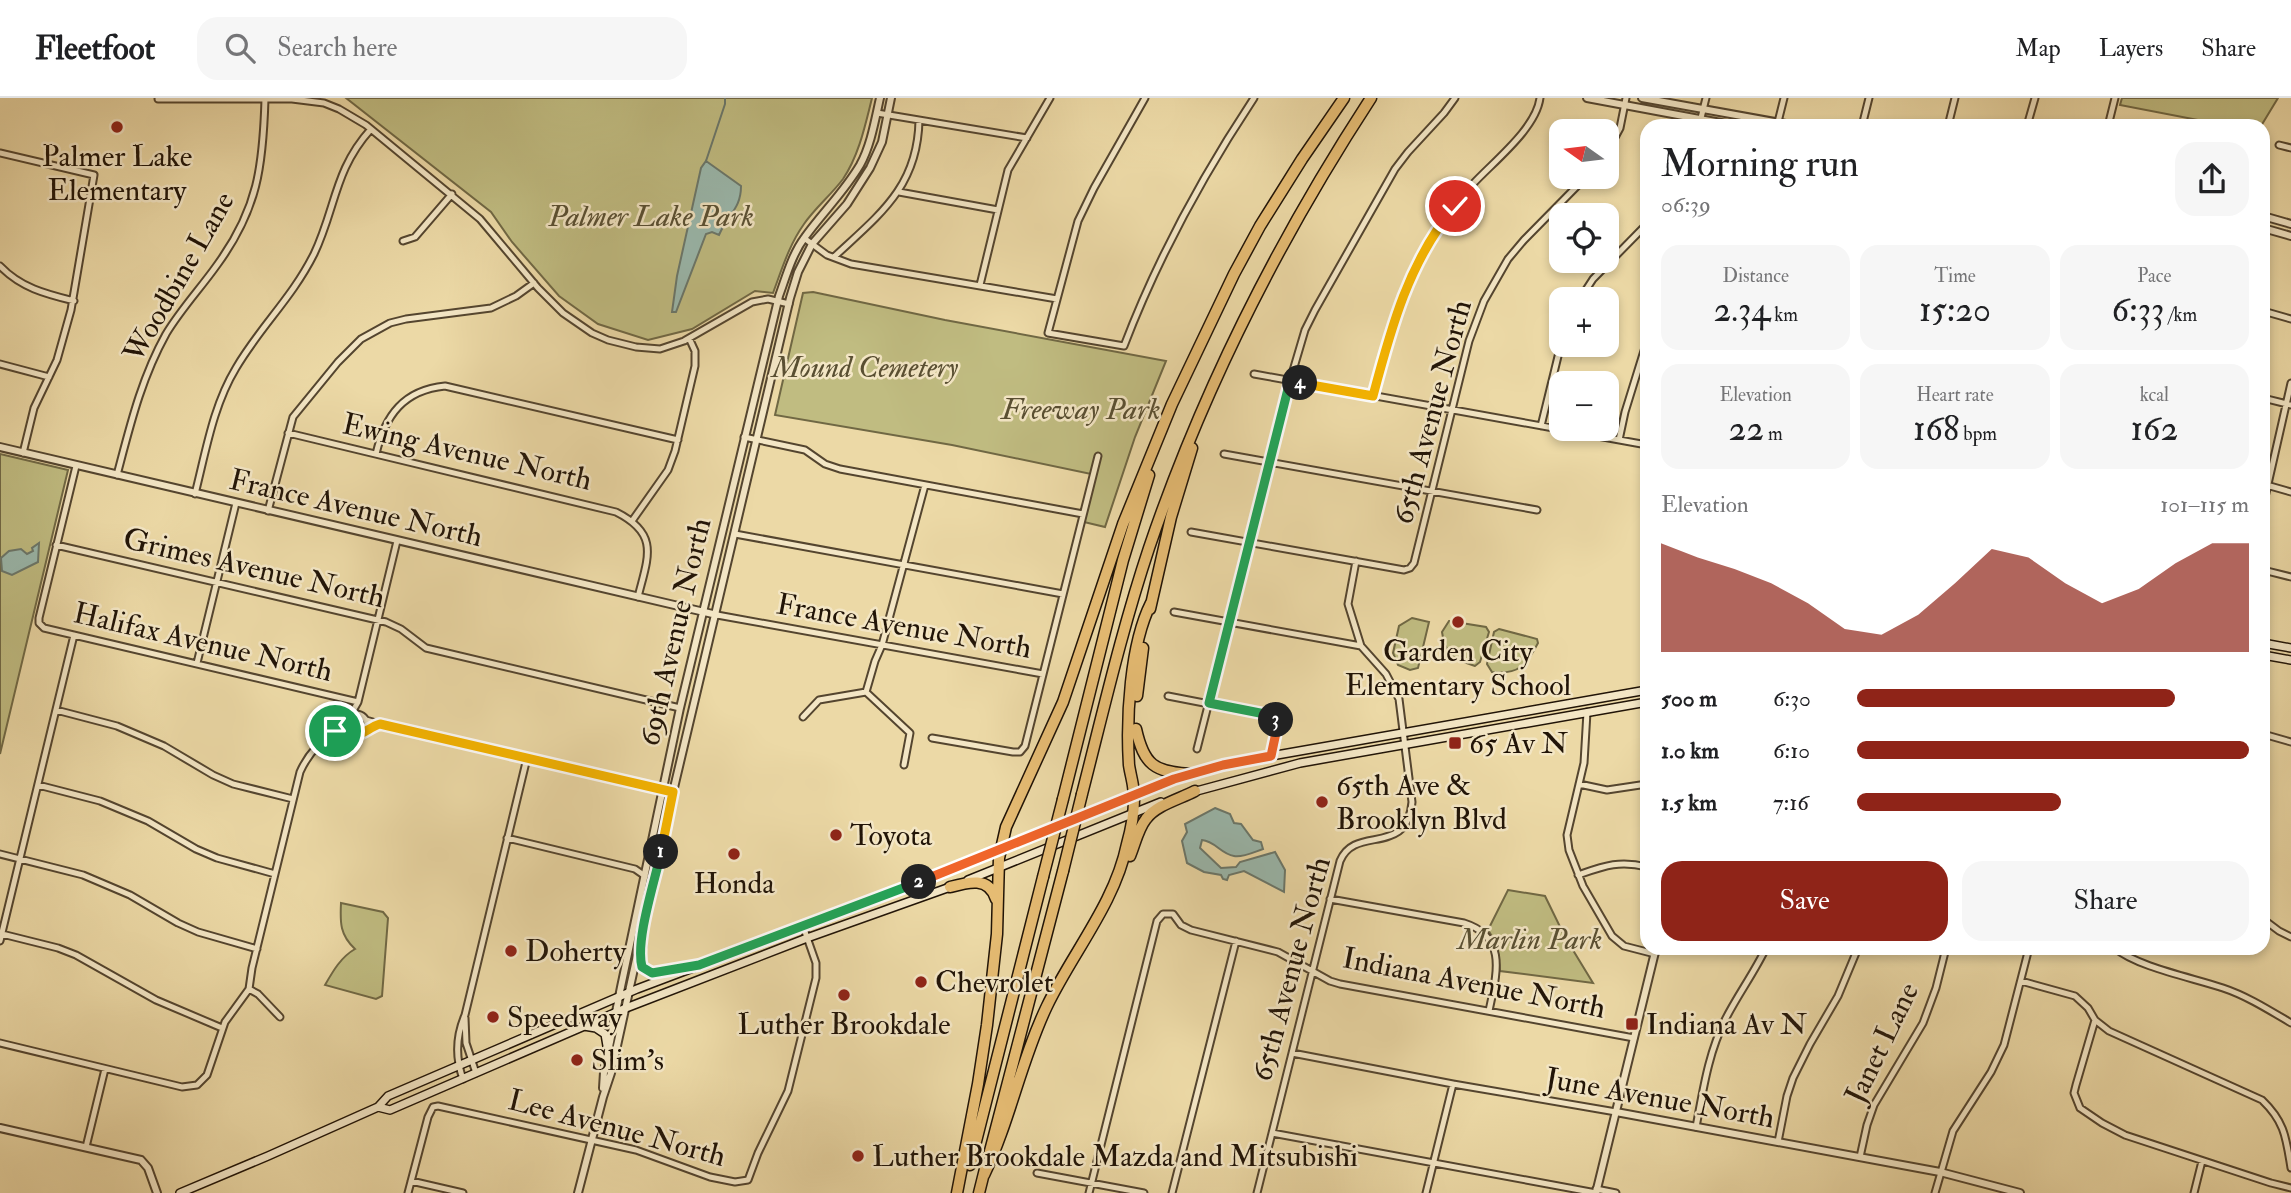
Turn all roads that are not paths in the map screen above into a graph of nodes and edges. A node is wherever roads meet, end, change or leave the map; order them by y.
1 (880, 98) edge
2 (891, 98) edge
3 (1050, 98) edge
4 (1145, 98) edge
5 (1254, 98) edge
6 (1344, 98) edge
7 (1371, 98) edge
8 (1454, 98) edge
9 (1540, 98) edge
10 (1587, 98) edge
11 (1642, 98) edge
12 (1706, 98) edge
13 (1784, 98) edge
14 (1869, 98) edge
15 (1955, 98) edge
16 (2035, 98) edge
17 (2115, 98) edge
18 (158, 99) edge
19 (265, 99) edge
20 (1626, 102) edge
21 (1703, 109) junction
22 (877, 113) junction
23 (888, 115) junction
24 (1686, 119) edge
25 (1701, 119) edge
26 (1752, 119) edge
27 (1778, 119) edge
28 (1864, 119) edge
29 (1950, 119) edge
30 (2029, 119) edge
31 (2110, 119) edge
32 (919, 120) junction
33 (371, 129) junction
34 (1619, 130) edge
35 (1027, 138) junction
36 (2278, 145) dead end
37 (2291, 148) edge
38 (0, 153) edge
39 (1574, 189) edge
40 (899, 192) junction
41 (452, 194) junction
42 (998, 210) junction
43 (2270, 218) edge
44 (2291, 224) edge
45 (1640, 230) edge
46 (2270, 230) edge
47 (2291, 236) edge
48 (804, 239) junction
49 (403, 241) dead end
50 (812, 244) junction
51 (834, 257) junction
52 (0, 266) edge
53 (534, 283) junction
54 (980, 285) junction
55 (1588, 287) edge
56 (1057, 299) junction
57 (74, 301) junction
58 (778, 302) junction
59 (789, 304) junction
60 (2270, 313) edge
61 (2291, 319) edge
62 (689, 338) junction
63 (1558, 357) edge
64 (0, 364) edge
65 (1192, 364) junction
66 (1640, 364) edge
67 (1254, 374) dead end
68 (49, 377) junction
69 (1290, 381) junction
70 (2291, 383) edge
71 (1212, 388) junction
72 (1373, 396) junction
73 (2270, 400) edge
74 (2289, 405) edge
75 (1452, 410) junction
76 (1541, 426) junction
77 (1549, 427) edge
78 (288, 433) junction
79 (744, 437) junction
80 (678, 440) junction
81 (757, 440) junction
82 (1619, 440) joint
83 (1640, 444) edge
84 (0, 447) edge
85 (23, 453) junction
86 (376, 454) junction
87 (1224, 454) dead end
88 (1098, 456) dead end
89 (1269, 462) junction
90 (76, 466) junction
91 (2270, 468) edge
92 (117, 475) junction
93 (925, 485) junction
94 (2270, 486) edge
95 (1432, 491) junction
96 (2291, 492) edge
97 (195, 494) junction
98 (236, 503) junction
99 (1537, 510) dead end
100 (268, 511) junction
101 (1083, 514) junction
102 (632, 521) junction
103 (1191, 533) dead end
104 (735, 534) junction
105 (397, 541) junction
106 (1249, 542) junction
107 (56, 545) junction
108 (1356, 561) junction
109 (903, 565) junction
110 (2270, 572) edge
111 (2291, 578) edge
112 (218, 582) junction
113 (1063, 594) junction
114 (638, 597) junction
115 (1151, 603) junction
116 (703, 612) junction
117 (1174, 612) dead end
118 (717, 615) junction
119 (378, 620) junction
120 (1229, 622) junction
121 (74, 635) junction
122 (2270, 644) edge
123 (882, 645) junction
124 (1361, 646) junction
125 (2291, 648) edge
126 (2270, 656) edge
127 (2291, 660) edge
128 (197, 663) junction
129 (1043, 674) junction
130 (1640, 691) edge
131 (866, 692) junction
132 (1168, 696) dead end
133 (358, 702) junction
134 (1209, 703) junction
135 (1640, 703) edge
136 (680, 708) junction
137 (56, 710) junction
138 (1587, 712) junction
139 (360, 715) junction
140 (350, 716) junction
141 (803, 717) dead end
142 (366, 720) junction
143 (345, 723) junction
144 (380, 724) junction
145 (366, 728) junction
146 (1136, 729) junction
147 (335, 731) junction
148 (347, 731) junction
149 (1402, 732) junction
150 (2270, 736) edge
151 (932, 738) dead end
152 (2291, 742) edge
153 (1404, 744) junction
154 (1197, 749) dead end
155 (1271, 756) junction
156 (527, 758) junction
157 (904, 765) dead end
158 (1191, 774) junction
159 (1578, 784) junction
160 (38, 785) junction
161 (1640, 785) edge
162 (663, 789) junction
163 (1133, 790) junction
164 (1195, 791) junction
165 (673, 792) junction
166 (293, 799) junction
167 (1133, 814) junction
168 (507, 838) junction
169 (1000, 849) junction
170 (0, 854) edge
171 (19, 859) junction
172 (1640, 866) edge
173 (999, 869) junction
174 (275, 874) junction
175 (645, 876) junction
176 (1578, 876) junction
177 (950, 887) junction
178 (1331, 899) junction
179 (998, 906) junction
180 (2270, 925) edge
181 (803, 926) junction
182 (1091, 927) junction
183 (2, 934) junction
184 (643, 936) junction
185 (2291, 937) edge
186 (807, 939) junction
187 (0, 941) edge
188 (1236, 941) junction
189 (257, 949) junction
190 (1640, 950) edge
191 (1655, 955) edge
192 (1762, 955) edge
193 (1855, 955) edge
194 (1944, 955) edge
195 (2027, 955) edge
196 (2125, 955) edge
197 (699, 965) junction
198 (1312, 971) junction
199 (2021, 981) junction
200 (249, 989) junction
201 (629, 992) junction
202 (619, 996) junction
203 (626, 1008) junction
204 (1489, 1011) junction
205 (617, 1012) junction
206 (465, 1015) junction
207 (280, 1017) dead end
208 (2095, 1020) junction
209 (2291, 1023) edge
210 (583, 1026) junction
211 (222, 1028) junction
212 (1634, 1038) junction
213 (0, 1043) edge
214 (608, 1052) junction
215 (1292, 1053) junction
216 (470, 1059) junction
217 (458, 1065) junction
218 (105, 1069) junction
219 (476, 1073) junction
220 (463, 1079) junction
221 (1453, 1084) junction
222 (603, 1097) junction
223 (2076, 1101) junction
224 (2069, 1106) dead end
225 (378, 1107) junction
226 (1616, 1112) junction
227 (1696, 1127) junction
228 (0, 1128) edge
229 (1272, 1133) junction
230 (591, 1141) junction
231 (1777, 1142) junction
232 (86, 1147) junction
233 (1860, 1157) junction
234 (2202, 1161) junction
235 (1433, 1164) junction
236 (2291, 1168) edge
237 (1940, 1172) junction
238 (1037, 1173) dead end
239 (984, 1175) junction
240 (411, 1181) junction
241 (1092, 1183) junction
242 (2291, 1188) edge
243 (1596, 1192) edge
244 (158, 1193) edge
245 (180, 1193) edge
246 (408, 1193) edge
247 (463, 1193) edge
248 (578, 1193) edge
249 (960, 1193) edge
250 (979, 1193) edge
251 (1089, 1193) edge
252 (1144, 1193) edge
253 (1172, 1193) edge
254 (1257, 1193) edge
255 (1426, 1193) edge
256 (1616, 1193) edge
257 (1934, 1193) edge
258 (2020, 1193) edge
259 (2194, 1193) edge

1 - 22 street, 69th Avenue North
2 - 23 street, 69th Avenue North
3 - 35 street
4 - 56 street
5 - 56 street
6 - 65 highway
7 - 71 highway
8 - 69 street
9 - 72 street
10 - 20 street
11 - 21 street
12 - 21 street
13 - 27 street
14 - 28 street
15 - 29 street
16 - 30 street
17 - 31 street
18 - 19 street
19 - 33 street
19 - 92 street, Woodbine Lane
20 - 24 street
20 - 34 street
21 - 25 street
21 - 26 street
22 - 23 street
22 - 48 street, 69th Avenue North
23 - 32 street
23 - 50 street, 69th Avenue North
32 - 35 street
32 - 40 street
33 - 41 street
33 - 97 street
35 - 42 street
36 - 37 street
38 - 57 street
39 - 75 street, 65th Avenue North
40 - 42 street
40 - 51 street
41 - 49 street
41 - 53 street
42 - 54 street
43 - 44 street
45 - 55 street
46 - 47 street
48 - 50 street
48 - 58 street, 69th Avenue North
50 - 51 street
50 - 59 street, 69th Avenue North
51 - 54 street
52 - 57 street
53 - 62 street
53 - 78 street
54 - 56 street
57 - 68 street
58 - 59 street
58 - 62 street
58 - 79 street, 69th Avenue North
59 - 81 street, 69th Avenue North
60 - 61 street
62 - 80 street
63 - 76 street
64 - 68 street
65 - 169 highway
65 - 249 highway, bridge
66 - 82 street
67 - 69 street
68 - 85 street
69 - 72 street
69 - 89 street
70 - 74 street
71 - 115 highway
71 - 239 highway, bridge
72 - 75 street
73 - 74 street
74 - 91 street
75 - 76 street
75 - 95 street, 65th Avenue North
76 - 77 street
78 - 86 street, Ewing Avenue North
78 - 100 street
79 - 81 street
79 - 116 street, 69th Avenue North
80 - 86 street
80 - 102 street
81 - 93 street
81 - 104 street, 69th Avenue North
82 - 83 street
84 - 85 street, France Avenue North
85 - 90 street, France Avenue North
86 - 102 street, Ewing Avenue North
87 - 89 street
88 - 101 street
89 - 95 street
89 - 106 street
90 - 92 street, France Avenue North
90 - 107 street
92 - 97 street, France Avenue North
93 - 101 street
93 - 109 street
94 - 96 street
95 - 99 street
95 - 108 street, 65th Avenue North
97 - 98 street, France Avenue North
98 - 100 street, France Avenue North
98 - 112 street
100 - 105 street, France Avenue North
101 - 113 street
102 - 114 street
103 - 106 street
104 - 109 street
104 - 118 street, 69th Avenue North
105 - 114 street, France Avenue North
105 - 119 street
106 - 108 street
106 - 120 street
107 - 112 street, Grimes Avenue North
107 - 121 street, Halifax Avenue North
108 - 124 street, 65th Avenue North
109 - 113 street
109 - 123 street
110 - 111 street
112 - 119 street, Grimes Avenue North
112 - 128 street
113 - 129 street
114 - 116 street, France Avenue North
115 - 146 highway
115 - 163 highway
116 - 118 street, France Avenue North
116 - 136 street, 69th Avenue North
117 - 120 street
118 - 123 street, France Avenue North
118 - 165 street, 69th Avenue North
119 - 133 street
119 - 136 street, Grimes Avenue North
120 - 124 street
120 - 134 street
121 - 128 street, Halifax Avenue North
121 - 137 street
122 - 125 main road
123 - 129 street, France Avenue North
123 - 131 street
124 - 149 street, 65th Avenue North
126 - 127 main road
128 - 133 street, Halifax Avenue North
129 - 151 street
130 - 149 main road
131 - 141 street
131 - 157 street
132 - 134 street
133 - 139 street
133 - 140 street
134 - 154 street
134 - 155 street
135 - 138 main road
136 - 162 street, 69th Avenue North
137 - 160 street
137 - 166 street
138 - 153 main road
138 - 159 street
139 - 140 street
139 - 142 street
140 - 143 street
142 - 144 street
142 - 145 street
143 - 147 street
143 - 148 street
144 - 145 street
144 - 156 street
145 - 148 street
146 - 158 highway
146 - 163 highway
147 - 148 street
147 - 166 street
149 - 153 street, 65th Avenue North
149 - 155 main road
150 - 152 street
153 - 164 main road
153 - 178 street, 65th Avenue North
155 - 158 main road
156 - 162 street
156 - 168 street
158 - 163 main road
159 - 161 street
159 - 176 street
160 - 171 street
160 - 174 street
162 - 165 street
162 - 175 street, 69th Avenue North
163 - 167 highway
163 - 169 main road
164 - 167 main road
164 - 182 highway
165 - 184 street, 69th Avenue North
166 - 174 street
167 - 173 main road
167 - 182 highway
168 - 175 street
168 - 206 street
169 - 173 highway
169 - 181 main road
170 - 171 street
171 - 183 street
171 - 189 street
172 - 176 street
173 - 177 main road
173 - 179 highway
174 - 189 street
175 - 202 street, 69th Avenue North
176 - 190 street
177 - 179 highway
177 - 186 main road
178 - 198 street, 65th Avenue North
178 - 204 street
179 - 249 highway
180 - 185 street
181 - 186 street
181 - 197 main road
182 - 239 highway
183 - 187 street
183 - 211 street
184 - 197 main road
184 - 201 street, 69th Avenue North
186 - 203 main road
186 - 230 street, Lee Avenue North
188 - 198 street, Indiana Avenue North
188 - 241 street, Indiana Avenue North
188 - 253 street
189 - 200 street
191 - 212 street
192 - 227 street
193 - 231 street
194 - 233 street, Janet Lane
195 - 199 street
196 - 209 street
197 - 201 main road
198 - 204 street, Indiana Avenue North
198 - 215 street, 65th Avenue North
199 - 208 street
199 - 237 street
200 - 207 street
200 - 211 street
201 - 202 main road
201 - 203 street, 69th Avenue North
202 - 205 street, 69th Avenue North
202 - 216 main road
203 - 205 main road
203 - 222 street, 69th Avenue North
204 - 212 street, Indiana Avenue North
205 - 210 main road
205 - 214 street, 69th Avenue North
206 - 216 street
206 - 217 street
208 - 223 street
208 - 236 street
210 - 214 main road
210 - 219 main road
211 - 218 street
212 - 226 street
213 - 218 street
214 - 222 street, 69th Avenue North
215 - 221 street, June Avenue North
215 - 229 street, 65th Avenue North
216 - 217 main road
216 - 219 street
217 - 220 street
217 - 225 main road
218 - 232 street
219 - 220 main road
220 - 225 main road
221 - 226 street, June Avenue North
221 - 235 street
222 - 230 street, 69th Avenue North
223 - 224 street
223 - 234 street
225 - 245 main road
226 - 227 street, June Avenue North
226 - 243 street
227 - 231 street, June Avenue North
228 - 232 street
229 - 235 street
229 - 254 street, 65th Avenue North
230 - 240 street, Lee Avenue North
230 - 248 street, 69th Avenue North
231 - 233 street, June Avenue North
232 - 244 street
233 - 237 street, June Avenue North
234 - 242 street
234 - 259 street
235 - 243 street
235 - 255 street
237 - 257 street
237 - 258 street, June Avenue North
238 - 241 street
239 - 250 highway
240 - 246 street
240 - 247 street
241 - 251 street
241 - 252 street
243 - 256 street

